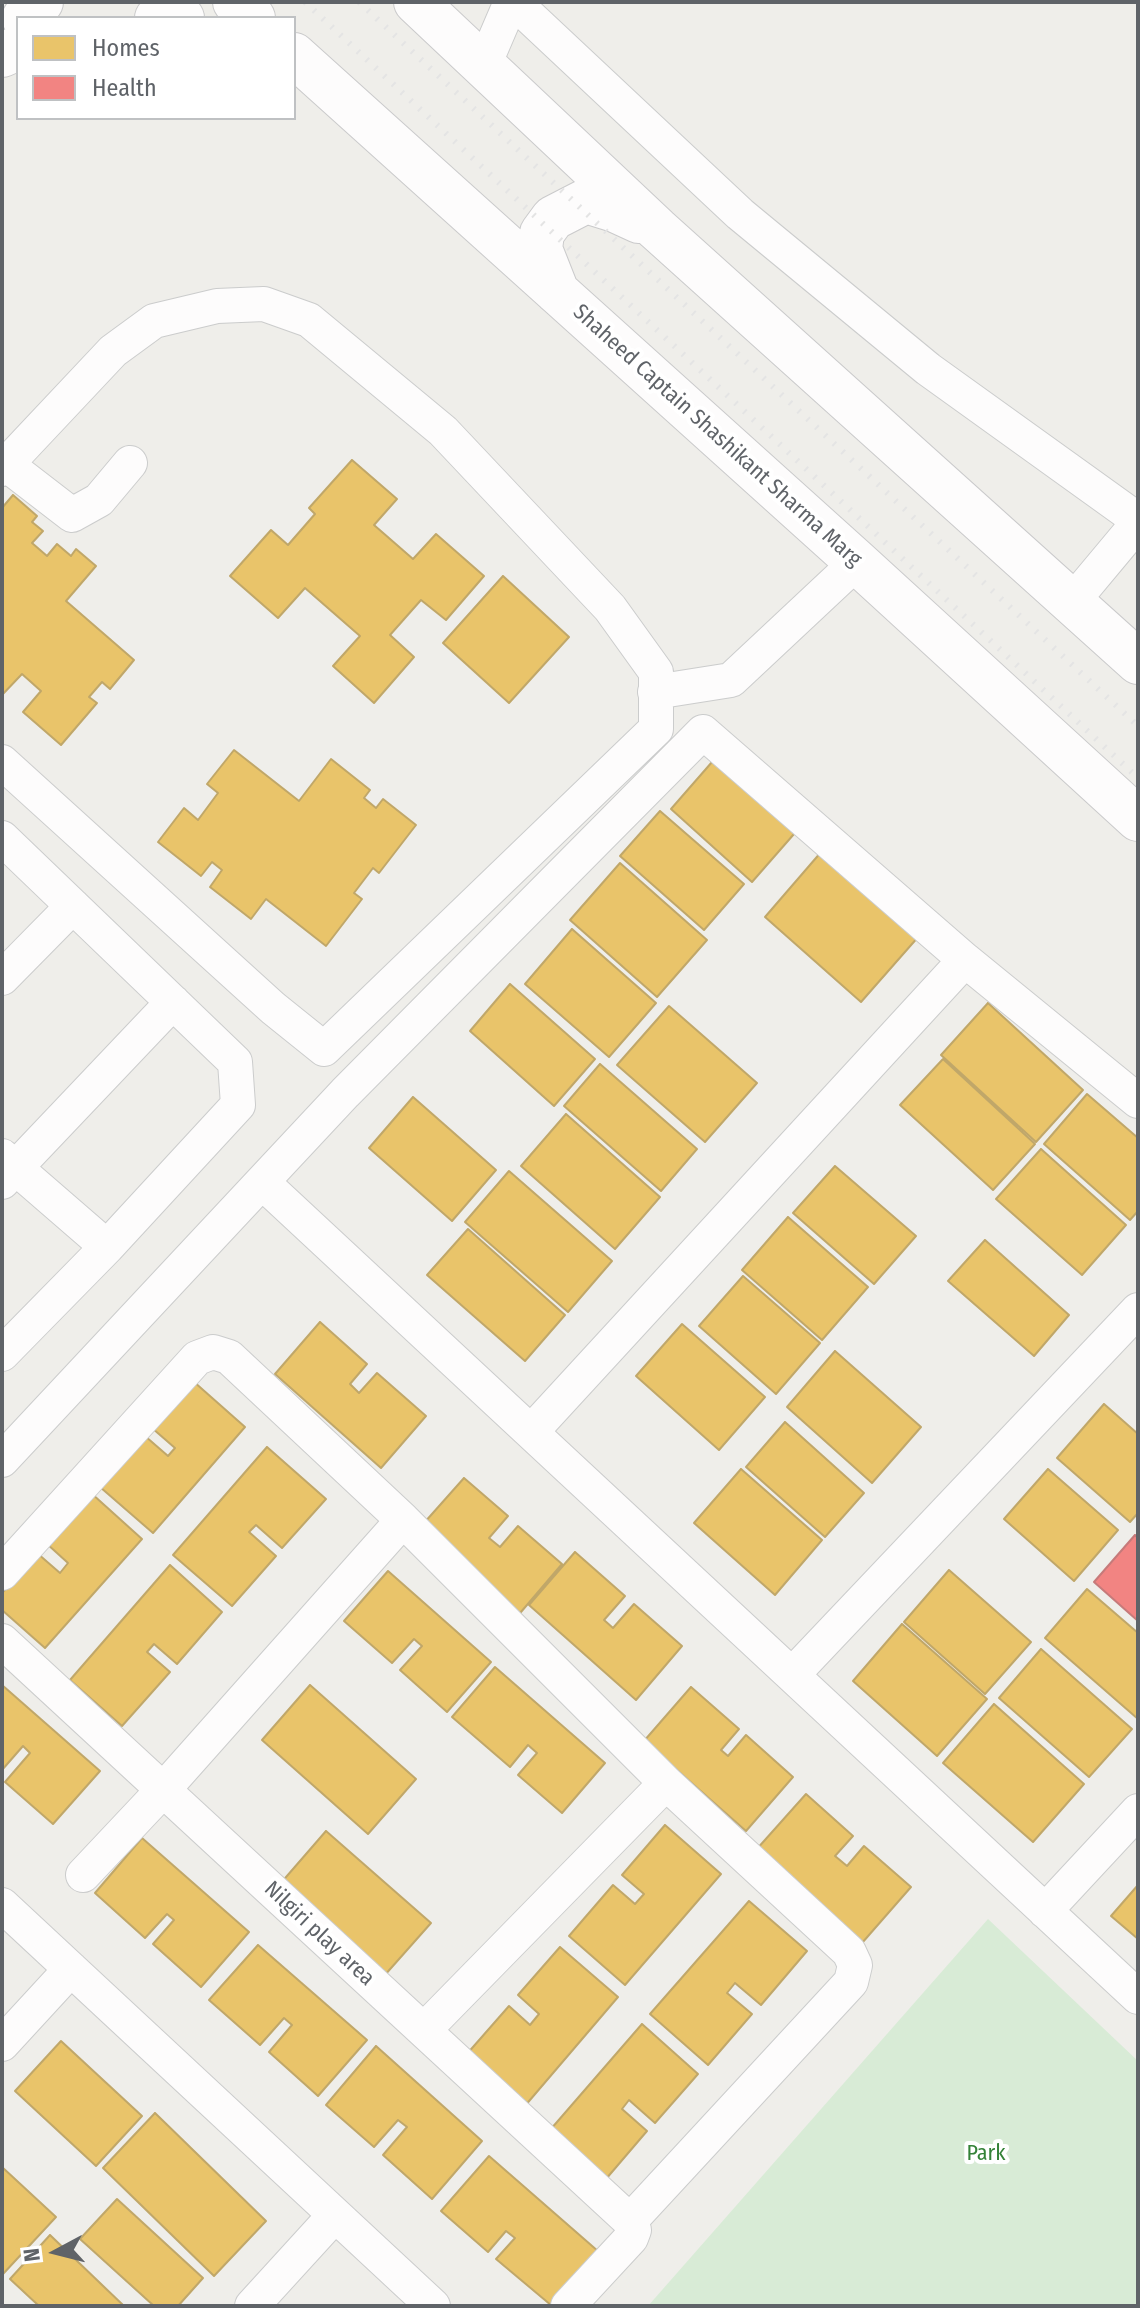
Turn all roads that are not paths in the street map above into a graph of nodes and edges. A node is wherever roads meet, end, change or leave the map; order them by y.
1 (41, 2) edge
2 (235, 2) edge
3 (416, 2) edge
4 (512, 2) edge
5 (26, 16) edge
6 (251, 16) edge
7 (296, 57) edge
8 (484, 65) junction
9 (657, 229) junction
10 (558, 294) junction
11 (130, 463) dead end
12 (4, 465) edge
13 (1138, 521) edge
14 (857, 562) junction
15 (1082, 611) junction
16 (1138, 626) edge
17 (1138, 662) edge
18 (655, 692) junction
19 (2, 762) edge
20 (1138, 819) edge
21 (4, 844) edge
22 (73, 906) junction
23 (965, 960) junction
24 (2, 978) edge
25 (173, 1002) junction
26 (1138, 1101) edge
27 (6, 1169) edge
28 (262, 1182) junction
29 (107, 1247) junction
30 (1138, 1310) edge
31 (2, 1354) edge
32 (531, 1432) junction
33 (2, 1460) edge
34 (403, 1520) junction
35 (2, 1573) edge
36 (2, 1641) edge
37 (792, 1675) junction
38 (666, 1783) junction
39 (163, 1790) junction
40 (1138, 1811) edge
41 (83, 1875) dead end
42 (2, 1905) edge
43 (1045, 1911) junction
44 (71, 1969) junction
45 (1138, 1997) edge
46 (424, 2030) junction
47 (2, 2044) edge
48 (335, 2215) junction
49 (632, 2225) junction
50 (252, 2306) edge
51 (433, 2306) edge
52 (568, 2306) edge

1 - 5 main road
2 - 6 main road
3 - 8 main road
4 - 8 street
4 - 13 street
7 - 10 main road, Shaheed Captain Shashikant Sharma Marg
8 - 9 main road
9 - 10 main road
9 - 15 main road
10 - 14 main road, Shaheed Captain Shashikant Sharma Marg
11 - 12 street
12 - 18 street
13 - 15 street
14 - 18 street
14 - 20 main road, Shaheed Captain Shashikant Sharma Marg
15 - 16 main road
15 - 17 main road
18 - 19 street
21 - 22 street
22 - 24 street
22 - 25 street
23 - 26 street
23 - 28 street
23 - 32 street
25 - 27 street
25 - 29 street
27 - 29 street
28 - 32 street
28 - 33 street
29 - 31 street
30 - 37 street
32 - 37 street
34 - 35 street
34 - 38 street
34 - 39 street
36 - 39 street, Nilgiri play area
37 - 43 street
38 - 46 street
38 - 49 street
39 - 41 street
39 - 46 street, Nilgiri play area
40 - 43 street
42 - 44 street
43 - 45 street
44 - 47 street
44 - 48 street
46 - 49 street, Nilgiri play area
48 - 50 street
48 - 51 street
49 - 52 street

